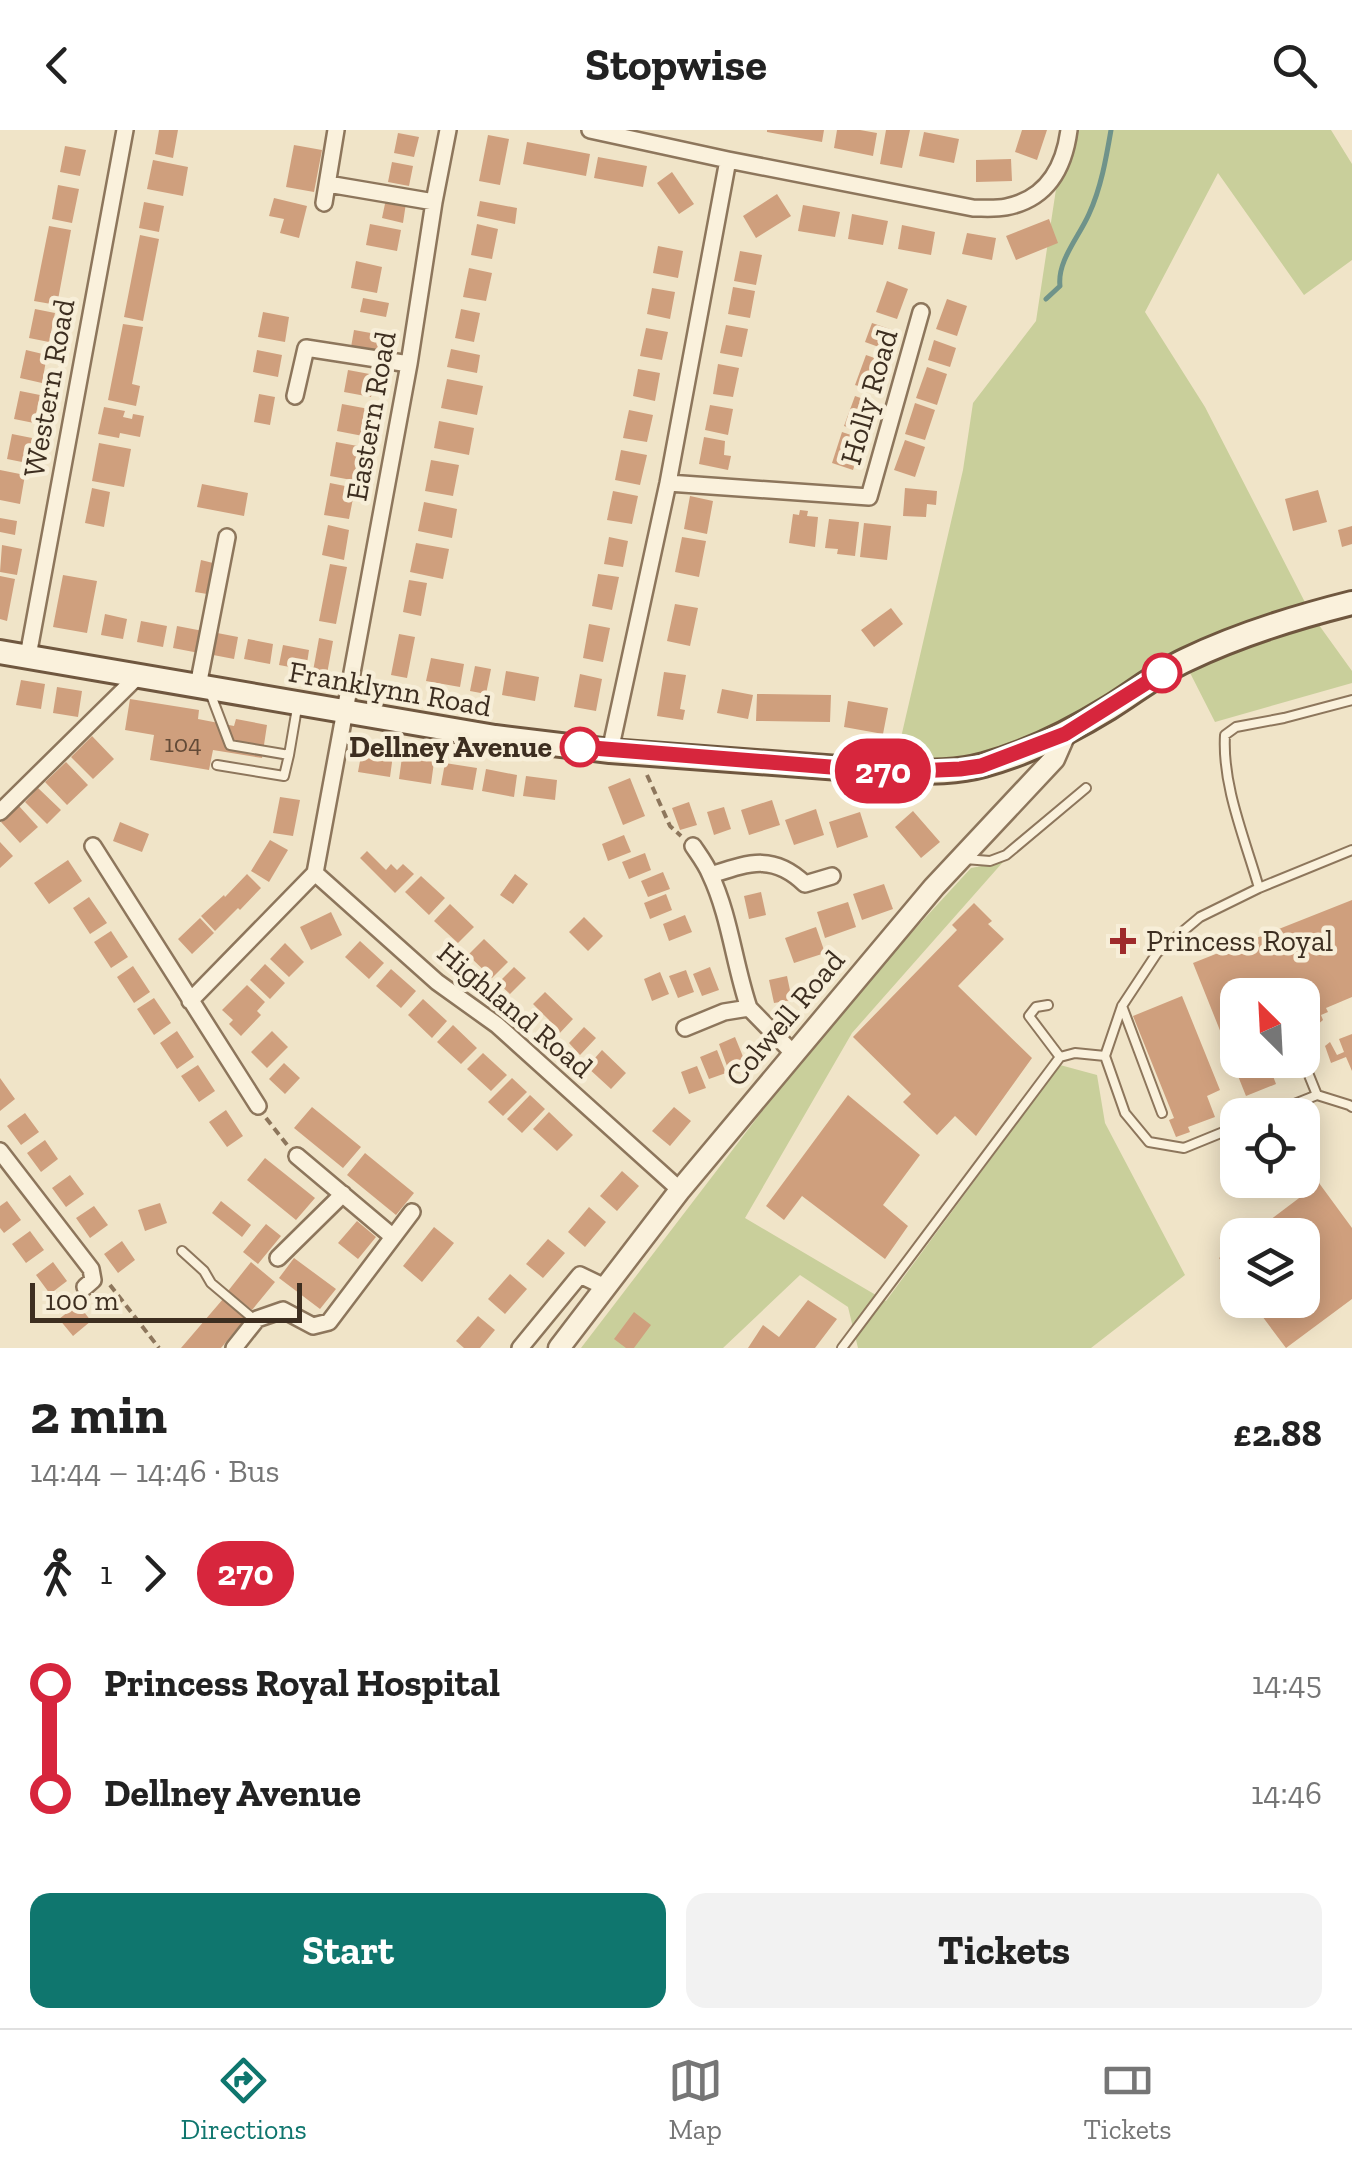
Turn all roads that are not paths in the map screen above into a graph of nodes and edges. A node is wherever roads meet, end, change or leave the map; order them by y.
1 (125, 130) edge
2 (336, 130) edge
3 (448, 130) edge
4 (590, 130) edge
5 (1069, 130) edge
6 (728, 160) junction
7 (328, 184) junction
8 (434, 202) junction
9 (324, 203) dead end
10 (921, 312) dead end
11 (409, 364) junction
12 (295, 396) dead end
13 (668, 484) junction
14 (227, 537) dead end
15 (1352, 603) edge
16 (0, 652) edge
17 (28, 656) junction
18 (138, 676) junction
19 (204, 687) junction
20 (1352, 700) edge
21 (298, 704) junction
22 (345, 712) junction
23 (1065, 734) junction
24 (610, 751) junction
25 (289, 754) junction
26 (217, 766) dead end
27 (1086, 788) dead end
28 (0, 812) edge
29 (93, 846) dead end
30 (693, 846) road end
31 (1352, 850) edge
32 (961, 859) junction
33 (315, 873) junction
34 (710, 875) junction
35 (832, 876) dead end
36 (1259, 888) junction
37 (190, 1001) junction
38 (1048, 1006) dead end
39 (1122, 1006) junction
40 (748, 1008) junction
41 (685, 1028) dead end
42 (794, 1054) junction
43 (1105, 1056) junction
44 (1060, 1057) junction
45 (1310, 1078) edge
46 (1317, 1095) junction
47 (1309, 1098) edge
48 (258, 1106) road end
49 (1352, 1108) edge
50 (1162, 1113) dead end
51 (1220, 1133) edge
52 (0, 1151) edge
53 (297, 1156) road end
54 (680, 1190) junction
55 (343, 1194) junction
56 (412, 1212) dead end
57 (392, 1236) junction
58 (182, 1251) dead end
59 (278, 1258) dead end
60 (85, 1288) dead end
61 (607, 1288) junction
62 (256, 1320) junction
63 (234, 1348) edge
64 (520, 1348) edge
65 (559, 1348) edge
66 (842, 1348) edge

1 - 17 street, Western Road
2 - 7 street
3 - 8 street, Eastern Road
4 - 6 street
5 - 6 street
6 - 13 street
7 - 8 street
7 - 9 street
8 - 11 street, Eastern Road
10 - 13 street, Holly Road
11 - 12 street
11 - 22 street, Eastern Road
13 - 24 street
14 - 19 street
15 - 23 main road, Franklynn Road
16 - 17 main road, Franklynn Road
17 - 18 main road, Franklynn Road
18 - 19 main road, Franklynn Road
18 - 28 street
19 - 21 main road, Franklynn Road
19 - 25 lane
20 - 36 lane
21 - 22 main road, Franklynn Road
21 - 25 lane
22 - 24 main road, Franklynn Road
22 - 33 street, Eastern Road
23 - 24 main road, Franklynn Road
23 - 32 street, Colwell Road
25 - 26 lane
27 - 32 lane
29 - 37 street
30 - 34 street
31 - 36 lane
32 - 42 street, Colwell Road
33 - 37 street
33 - 54 street, Highland Road
34 - 35 street
34 - 40 street
36 - 39 lane
37 - 48 street
38 - 44 lane
39 - 43 lane
39 - 50 lane
40 - 41 street
40 - 42 street
42 - 54 street, Colwell Road
43 - 44 lane
43 - 51 lane
44 - 66 lane
45 - 46 lane
46 - 47 lane
46 - 49 lane
52 - 60 street
53 - 55 street
54 - 61 street, Colwell Road
55 - 57 street
55 - 59 street
56 - 57 street
57 - 62 street
58 - 62 lane
61 - 64 street
61 - 65 street, Colwell Road
62 - 63 street

